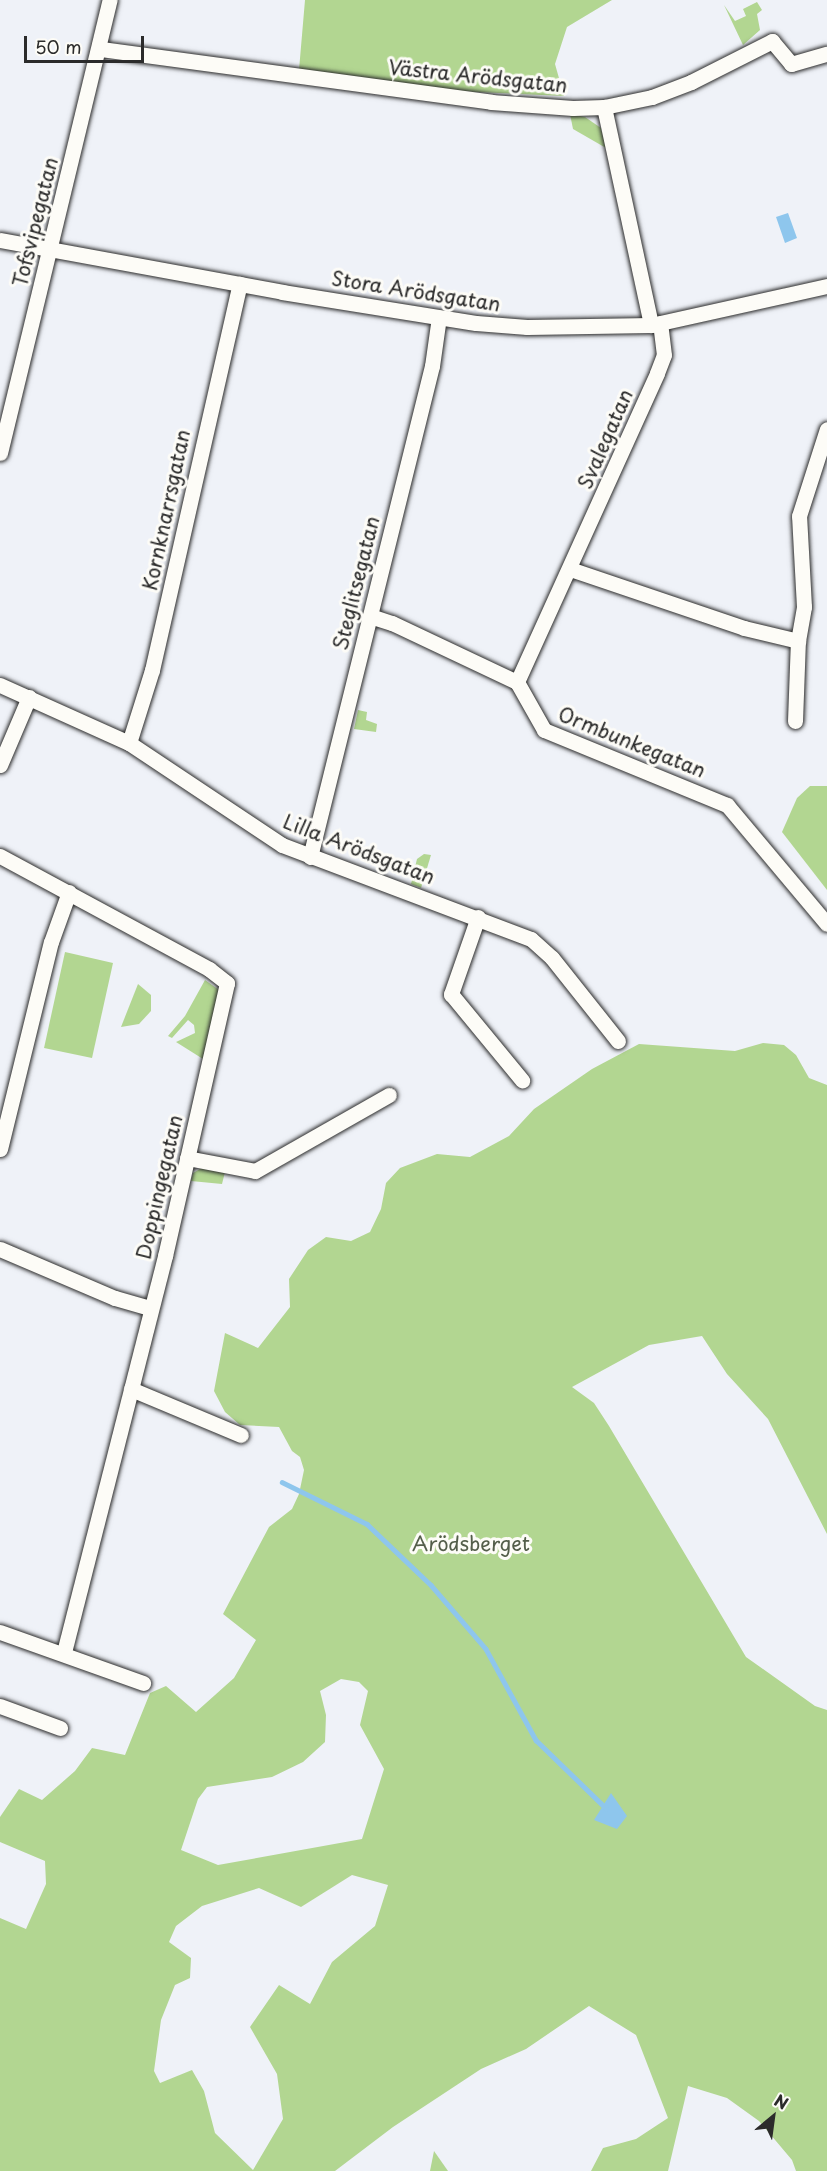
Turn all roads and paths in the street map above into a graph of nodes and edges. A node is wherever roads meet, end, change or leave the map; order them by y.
1 (110, 0) edge
2 (101, 49) junction
3 (827, 54) edge
4 (604, 107) junction
5 (0, 240) edge
6 (50, 251) junction
7 (240, 284) junction
8 (827, 286) edge
9 (439, 317) junction
10 (656, 324) junction
11 (827, 429) edge
12 (0, 453) edge
13 (570, 569) junction
14 (370, 616) junction
15 (798, 641) junction
16 (517, 682) junction
17 (0, 685) edge
18 (29, 697) junction
19 (795, 721) dead end
20 (129, 743) junction
21 (0, 765) edge
22 (0, 856) edge
23 (310, 857) junction
24 (69, 892) junction
25 (478, 917) junction
26 (827, 924) edge
27 (618, 1041) dead end
28 (522, 1080) dead end
29 (389, 1095) dead end
30 (0, 1149) edge
31 (187, 1158) junction
32 (0, 1249) edge
33 (151, 1308) junction
34 (131, 1389) junction
35 (241, 1436) dead end
36 (0, 1632) edge
37 (64, 1653) junction
38 (142, 1683) dead end
39 (0, 1706) edge
40 (60, 1728) dead end

1 - 2 street, Tofsvipegatan
2 - 4 street, Västra Arödsgatan
2 - 6 street, Tofsvipegatan
3 - 4 street, Västra Arödsgatan
4 - 10 street, Svalegatan
5 - 6 street, Stora Arödsgatan
6 - 7 street, Stora Arödsgatan
6 - 12 street, Tofsvipegatan
7 - 9 street, Stora Arödsgatan
7 - 20 street, Kornknarrsgatan
8 - 10 street, Stora Arödsgatan
9 - 10 street, Stora Arödsgatan
9 - 14 street, Steglitsegatan
10 - 13 street, Svalegatan
11 - 15 street
13 - 15 street
13 - 16 street, Svalegatan
14 - 16 street
14 - 23 street, Steglitsegatan
15 - 19 street
16 - 26 street, Ormbunkegatan
17 - 18 street, Lilla Arödsgatan
18 - 20 street, Lilla Arödsgatan
18 - 21 street
20 - 23 street, Lilla Arödsgatan
22 - 24 street, Doppingegatan
23 - 25 street, Lilla Arödsgatan
24 - 30 street
24 - 31 street, Doppingegatan
25 - 27 street, Lilla Arödsgatan
25 - 28 street
29 - 31 street
31 - 33 street, Doppingegatan
32 - 33 street
33 - 34 street, Doppingegatan
34 - 35 street
34 - 37 street, Doppingegatan
36 - 37 street
37 - 38 street
39 - 40 street

